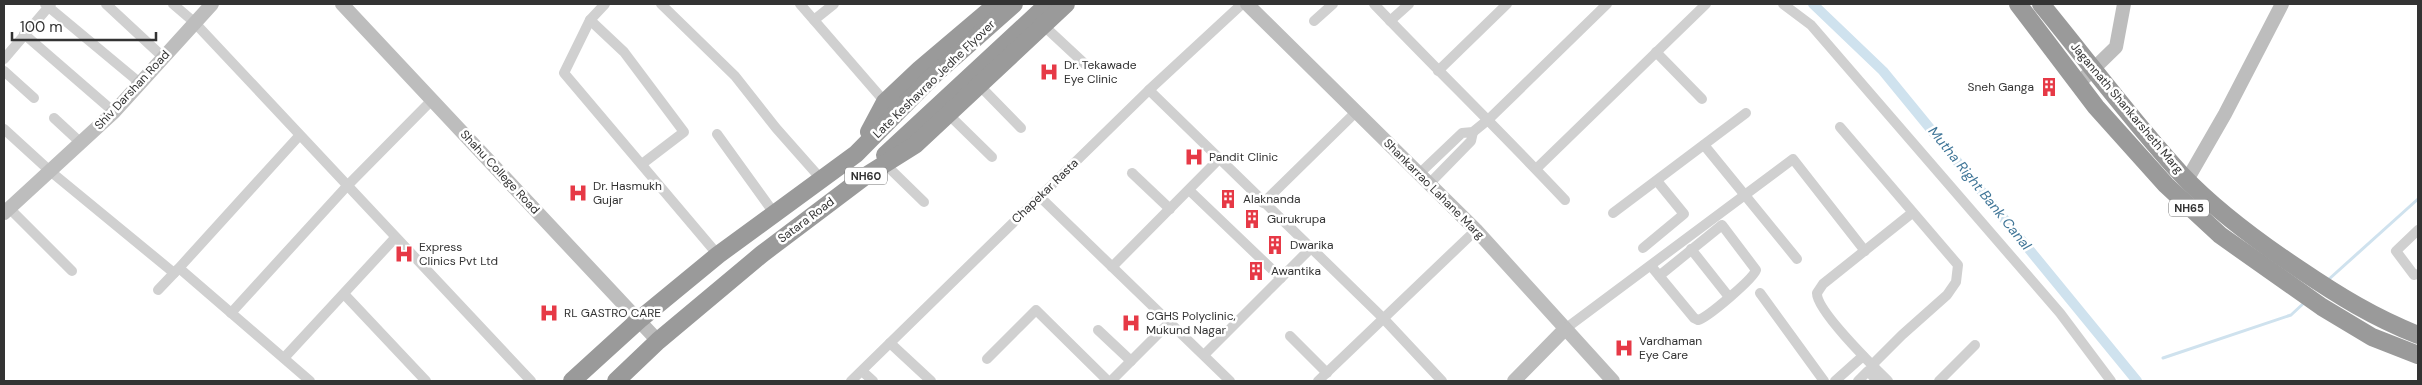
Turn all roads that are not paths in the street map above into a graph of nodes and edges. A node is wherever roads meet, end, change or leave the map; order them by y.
1 (106, 4) edge
2 (173, 4) edge
3 (212, 4) edge
4 (342, 4) edge
5 (605, 4) edge
6 (661, 4) edge
7 (800, 4) edge
8 (834, 4) edge
9 (997, 4) edge
10 (1014, 4) edge
11 (1048, 4) edge
12 (1066, 4) edge
13 (1242, 4) edge
14 (1247, 4) edge
15 (1333, 4) edge
16 (1374, 4) edge
17 (1409, 4) edge
18 (1507, 4) edge
19 (1607, 4) edge
20 (1706, 4) edge
21 (1783, 4) edge
22 (2018, 4) edge
23 (2041, 4) edge
24 (2124, 4) edge
25 (2282, 4) edge
26 (49, 5) edge
27 (590, 20) junction
28 (814, 20) junction
29 (1314, 21) dead end
30 (1390, 21) junction
31 (194, 22) junction
32 (1043, 25) junction
33 (24, 34) junction
34 (1656, 52) junction
35 (5, 53) edge
36 (163, 57) junction
37 (1086, 65) dead end
38 (4, 71) edge
39 (1438, 71) junction
40 (2094, 71) junction
41 (140, 83) junction
42 (2079, 83) junction
43 (979, 85) junction
44 (1149, 90) junction
45 (34, 98) dead end
46 (432, 100) junction
47 (1702, 100) dead end
48 (885, 102) junction
49 (1357, 111) junction
50 (114, 112) junction
51 (1746, 113) dead end
52 (948, 114) junction
53 (54, 118) dead end
54 (1489, 119) junction
55 (1840, 127) dead end
56 (1021, 128) dead end
57 (4, 129) edge
58 (717, 134) dead end
59 (299, 136) junction
60 (81, 143) junction
61 (1704, 145) junction
62 (856, 154) junction
63 (992, 157) dead end
64 (1219, 159) junction
65 (642, 164) junction
66 (885, 164) junction
67 (1536, 168) junction
68 (50, 171) junction
69 (1132, 173) dead end
70 (864, 177) junction
71 (1425, 178) junction
72 (822, 180) junction
73 (2187, 180) junction
74 (1657, 181) junction
75 (347, 186) junction
76 (1189, 190) junction
77 (1746, 195) junction
78 (1040, 197) junction
79 (1565, 200) dead end
80 (924, 202) dead end
81 (1263, 203) junction
82 (1170, 209) junction
83 (6, 211) edge
84 (1613, 213) dead end
85 (1912, 213) junction
86 (774, 214) junction
87 (1476, 230) junction
88 (2418, 230) edge
89 (395, 238) junction
90 (1311, 248) junction
91 (1644, 248) dead end
92 (1691, 249) junction
93 (1865, 251) junction
94 (718, 255) junction
95 (1796, 259) dead end
96 (1651, 266) junction
97 (1112, 267) junction
98 (177, 270) junction
99 (72, 271) dead end
100 (2418, 274) edge
101 (1659, 276) junction
102 (1282, 278) junction
103 (158, 290) dead end
104 (1760, 293) dead end
105 (344, 294) junction
106 (1729, 297) junction
107 (231, 313) junction
108 (1383, 318) junction
109 (639, 320) junction
110 (1169, 323) junction
111 (1565, 329) junction
112 (1098, 330) dead end
113 (2417, 333) edge
114 (1290, 336) dead end
115 (658, 341) junction
116 (890, 343) junction
117 (1975, 346) dead end
118 (1204, 355) junction
119 (2418, 355) edge
120 (1863, 356) junction
121 (284, 358) junction
122 (987, 359) dead end
123 (1131, 361) junction
124 (1872, 365) junction
125 (862, 371) junction
126 (1327, 373) junction
127 (310, 381) edge
128 (426, 381) edge
129 (531, 381) edge
130 (572, 381) edge
131 (616, 381) edge
132 (851, 381) edge
133 (872, 381) edge
134 (931, 381) edge
135 (1110, 381) edge
136 (1230, 381) edge
137 (1318, 381) edge
138 (1442, 381) edge
139 (1514, 381) edge
140 (1614, 381) edge
141 (1824, 381) edge
142 (1835, 381) edge
143 (1858, 381) edge
144 (1877, 381) edge
145 (1888, 381) edge
146 (1939, 381) edge
147 (2111, 381) edge

1 - 36 street
2 - 31 street
3 - 31 street, Shiv Darshan Road
4 - 46 street, Shahu College Road
5 - 27 street
6 - 72 street
7 - 28 street
8 - 28 street
9 - 48 highway
10 - 62 highway, Late Keshavrao Jedhe Flyover / NH60
11 - 70 highway
12 - 32 highway, Satara Road / NH60
13 - 44 street, Chapekar Rasta
14 - 49 street, Shankarrao Lahane Marg
15 - 29 street
16 - 30 street
17 - 30 street
18 - 39 street
19 - 54 street
20 - 34 street
21 - 147 street
22 - 42 highway, Jagannath Shankarsheth Marg / NH65
23 - 40 highway, Jagannath Shankarsheth Marg / NH65
24 - 40 street
25 - 73 street
26 - 33 street
26 - 41 street
27 - 65 street
27 - 65 street
28 - 48 street
30 - 39 street
31 - 36 street, Shiv Darshan Road
31 - 59 street
32 - 37 street
32 - 43 highway, Satara Road / NH60
33 - 35 street
33 - 50 street
34 - 47 street
34 - 67 street
36 - 41 street, Shiv Darshan Road
38 - 45 street
39 - 54 street
40 - 42 street
40 - 73 highway, Jagannath Shankarsheth Marg / NH65
41 - 50 street, Shiv Darshan Road
42 - 119 highway, Jagannath Shankarsheth Marg / NH65
43 - 52 highway, Satara Road / NH60
43 - 56 street
44 - 64 street
44 - 78 street, Chapekar Rasta
46 - 75 street
46 - 109 street, Shahu College Road
48 - 62 highway
49 - 71 street, Shankarrao Lahane Marg
49 - 81 street
50 - 60 street, Shiv Darshan Road
51 - 61 street
52 - 63 street
52 - 66 highway, Satara Road / NH60
53 - 60 street
54 - 67 street
54 - 71 street
55 - 85 street
57 - 68 street
58 - 86 street
59 - 75 street
59 - 98 street
60 - 68 street, Shiv Darshan Road
61 - 74 street
61 - 77 street
62 - 72 highway, Satara Road / NH60
64 - 76 street
64 - 81 street
65 - 94 street
66 - 70 highway, Satara Road / NH60
66 - 80 street
67 - 79 street
68 - 83 street, Shiv Darshan Road
68 - 98 street
69 - 82 street
70 - 115 highway, Satara Road / NH60
71 - 87 street, Shankarrao Lahane Marg
72 - 86 highway, Satara Road / NH60
73 - 113 highway, Jagannath Shankarsheth Marg / NH65
74 - 84 street
74 - 91 street
75 - 89 street
75 - 107 street
76 - 82 street
76 - 102 street
77 - 93 street
77 - 95 street
77 - 96 street
78 - 97 street
78 - 116 street, Chapekar Rasta
81 - 90 street
82 - 97 street
83 - 99 street
85 - 93 street
85 - 124 street
86 - 94 highway, Satara Road / NH60
87 - 108 street
87 - 111 street, Shankarrao Lahane Marg
88 - 100 street
89 - 105 street
89 - 129 street
90 - 102 street
90 - 108 street
92 - 101 street
92 - 106 street
92 - 106 street
93 - 120 street
94 - 109 highway, Satara Road / NH60
96 - 101 street
96 - 111 street
97 - 110 street
98 - 103 street
98 - 107 street
101 - 106 street
102 - 118 street
104 - 141 street
105 - 121 street
105 - 128 street
107 - 121 street
108 - 126 street
108 - 138 street
109 - 115 street, Shahu College Road
109 - 130 highway, Satara Road / NH60
110 - 118 street
110 - 123 street
111 - 139 street
111 - 140 street, Shankarrao Lahane Marg
112 - 123 street
114 - 126 street
115 - 131 highway, Satara Road / NH60
116 - 125 street, Chapekar Rasta
116 - 134 street
117 - 146 street
118 - 136 street
120 - 124 street
120 - 142 street
121 - 127 street
122 - 135 street
123 - 135 street
124 - 145 street
125 - 132 street, Chapekar Rasta
125 - 133 street
126 - 137 street
143 - 144 street

